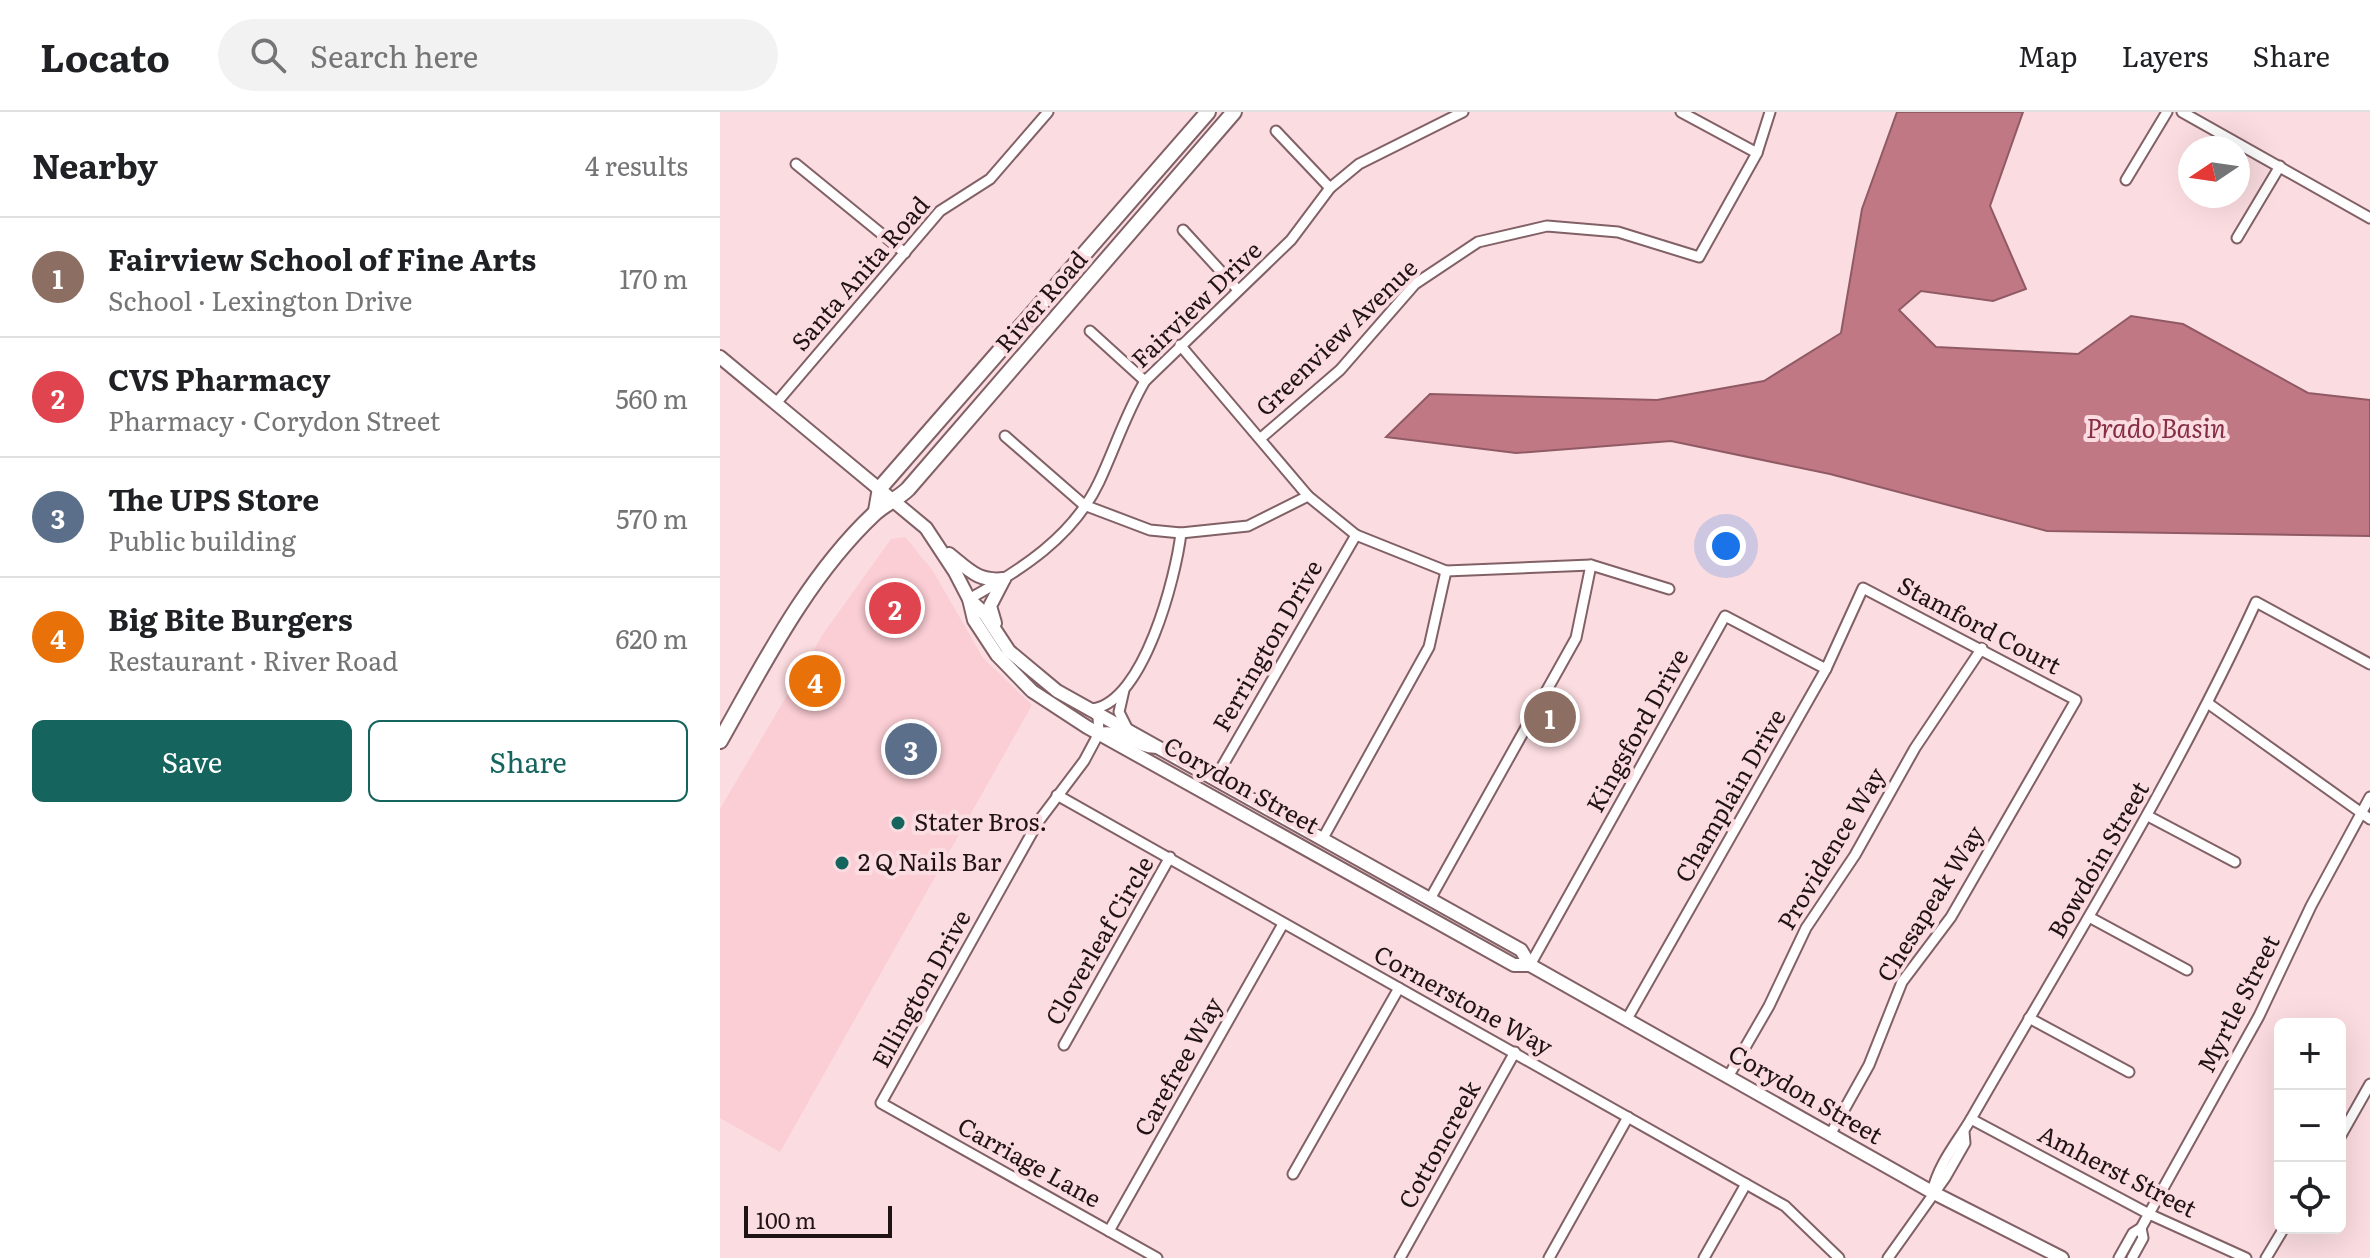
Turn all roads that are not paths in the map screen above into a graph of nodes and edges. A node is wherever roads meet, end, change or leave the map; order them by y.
1 (1048, 112) edge
2 (1208, 112) edge
3 (1234, 112) edge
4 (1463, 112) edge
5 (1681, 112) edge
6 (1770, 112) edge
7 (2167, 112) edge
8 (2182, 112) edge
9 (1276, 131) dead end
10 (1757, 153) junction
11 (796, 164) dead end
12 (2280, 166) junction
13 (2126, 180) dead end
14 (1330, 188) junction
15 (2370, 218) edge
16 (1183, 230) dead end
17 (2237, 238) dead end
18 (905, 253) junction
19 (1238, 290) junction
20 (1090, 331) dead end
21 (1180, 345) junction
22 (720, 357) edge
23 (1145, 381) junction
24 (777, 402) junction
25 (1005, 436) dead end
26 (1261, 438) junction
27 (880, 488) junction
28 (1308, 496) junction
29 (896, 501) junction
30 (1084, 505) junction
31 (876, 511) junction
32 (1181, 533) junction
33 (1356, 535) junction
34 (941, 547) junction
35 (1591, 565) junction
36 (1446, 571) junction
37 (1004, 579) junction
38 (1863, 588) joint
39 (1669, 589) dead end
40 (969, 599) junction
41 (1982, 648) junction
42 (1009, 651) junction
43 (2370, 664) edge
44 (1826, 669) junction
45 (1125, 687) junction
46 (2076, 700) joint
47 (2209, 704) junction
48 (1092, 709) junction
49 (1127, 729) junction
50 (1099, 733) junction
51 (720, 741) edge
52 (1159, 748) junction
53 (1216, 777) junction
54 (1057, 795) junction
55 (2370, 797) edge
56 (2148, 816) junction
57 (2366, 816) edge
58 (1323, 838) junction
59 (1170, 857) junction
60 (2235, 862) dead end
61 (1430, 899) junction
62 (2089, 917) junction
63 (1283, 924) junction
64 (1530, 965) junction
65 (2187, 970) dead end
66 (1399, 988) junction
67 (2029, 1018) junction
68 (1627, 1019) junction
69 (1064, 1045) dead end
70 (1515, 1052) junction
71 (2129, 1072) dead end
72 (1728, 1077) junction
73 (2370, 1084) edge
74 (881, 1103) joint
75 (1628, 1117) junction
76 (1971, 1119) junction
77 (2346, 1126) edge
78 (1830, 1135) junction
79 (1293, 1174) dead end
80 (1746, 1184) junction
81 (1932, 1192) junction
82 (2149, 1214) junction
83 (2141, 1228) junction
84 (1109, 1231) junction
85 (2280, 1234) edge
86 (1157, 1258) edge
87 (1400, 1258) edge
88 (1549, 1258) edge
89 (1704, 1258) edge
90 (1839, 1258) edge
91 (1888, 1258) edge
92 (2062, 1258) edge
93 (2119, 1258) edge
94 (2132, 1258) edge
95 (2246, 1258) edge
96 (2266, 1258) edge

1 - 18 street, Santa Anita Road
2 - 27 main road, River Road
3 - 29 main road, River Road
4 - 14 street, Fairview Drive
5 - 10 street
6 - 10 street, Greenview Avenue
7 - 13 street
8 - 12 street
9 - 14 street
10 - 26 street, Greenview Avenue
11 - 18 street
12 - 15 street
12 - 17 street
14 - 19 street, Fairview Drive
16 - 19 street
18 - 24 street, Santa Anita Road
19 - 21 street, Fairview Drive
20 - 23 street
21 - 23 street, Fairview Drive
21 - 26 street
22 - 24 main road, Corydon Street
23 - 30 street, Fairview Drive
24 - 27 main road, Corydon Street
25 - 30 street
26 - 28 street
27 - 29 main road, Corydon Street
27 - 31 main road
28 - 32 street
28 - 33 street
29 - 31 main road, River Road
29 - 34 main road, Corydon Street
30 - 32 street
30 - 37 street, Fairview Drive
31 - 51 main road, River Road
32 - 45 street
33 - 36 street
33 - 53 street, Ferrington Drive
34 - 37 main road
34 - 40 main road, Corydon Street
35 - 36 street
35 - 39 street
35 - 61 street
36 - 58 street
37 - 40 street, Fairview Drive
37 - 42 main road
38 - 41 street, Stamford Court
38 - 44 street, Champlain Drive
40 - 42 main road, Corydon Street
40 - 50 main road, Corydon Street
41 - 46 street, Stamford Court
41 - 72 street, Providence Way
42 - 48 main road, Corydon Street
43 - 47 street, Bowdoin Street
44 - 64 street, Kingsford Drive
44 - 68 street, Champlain Drive
45 - 48 street
45 - 49 street
46 - 78 street, Chesapeak Way
47 - 56 street, Bowdoin Street
47 - 57 street
48 - 49 main road, Corydon Street
48 - 50 street
49 - 52 main road, Corydon Street
50 - 52 street, Corydon Street
50 - 54 street, Ellington Drive
50 - 64 main road, Corydon Street
52 - 53 main road, Corydon Street
53 - 58 main road, Corydon Street
54 - 59 street, Cornerstone Way
54 - 74 street, Ellington Drive
55 - 57 street, Myrtle Street
56 - 60 street
56 - 62 street, Bowdoin Street
57 - 82 street, Myrtle Street
58 - 61 main road, Corydon Street
59 - 63 street, Cornerstone Way
59 - 69 street, Cloverleaf Circle
61 - 64 main road, Corydon Street
62 - 65 street
62 - 67 street, Bowdoin Street
63 - 66 street, Cornerstone Way
63 - 84 street, Carefree Way
64 - 68 main road, Corydon Street
66 - 70 street, Cornerstone Way
66 - 79 street
67 - 71 street
67 - 76 street, Bowdoin Street
68 - 72 main road, Corydon Street
70 - 75 street, Cornerstone Way
70 - 87 street, Cottoncreek
72 - 78 main road, Corydon Street
73 - 77 street
74 - 84 street, Carriage Lane
75 - 80 street, Cornerstone Way
75 - 88 street
76 - 81 street, Bowdoin Street
76 - 82 street, Amherst Street
78 - 81 main road, Corydon Street
80 - 89 street
80 - 90 street, Cornerstone Way
81 - 91 street, Bowdoin Street
81 - 92 main road, Corydon Street
82 - 83 street, Myrtle Street
82 - 95 street, Amherst Street
83 - 93 street, Myrtle Street
83 - 94 street, Myrtle Street
84 - 86 street, Carriage Lane
85 - 96 street

